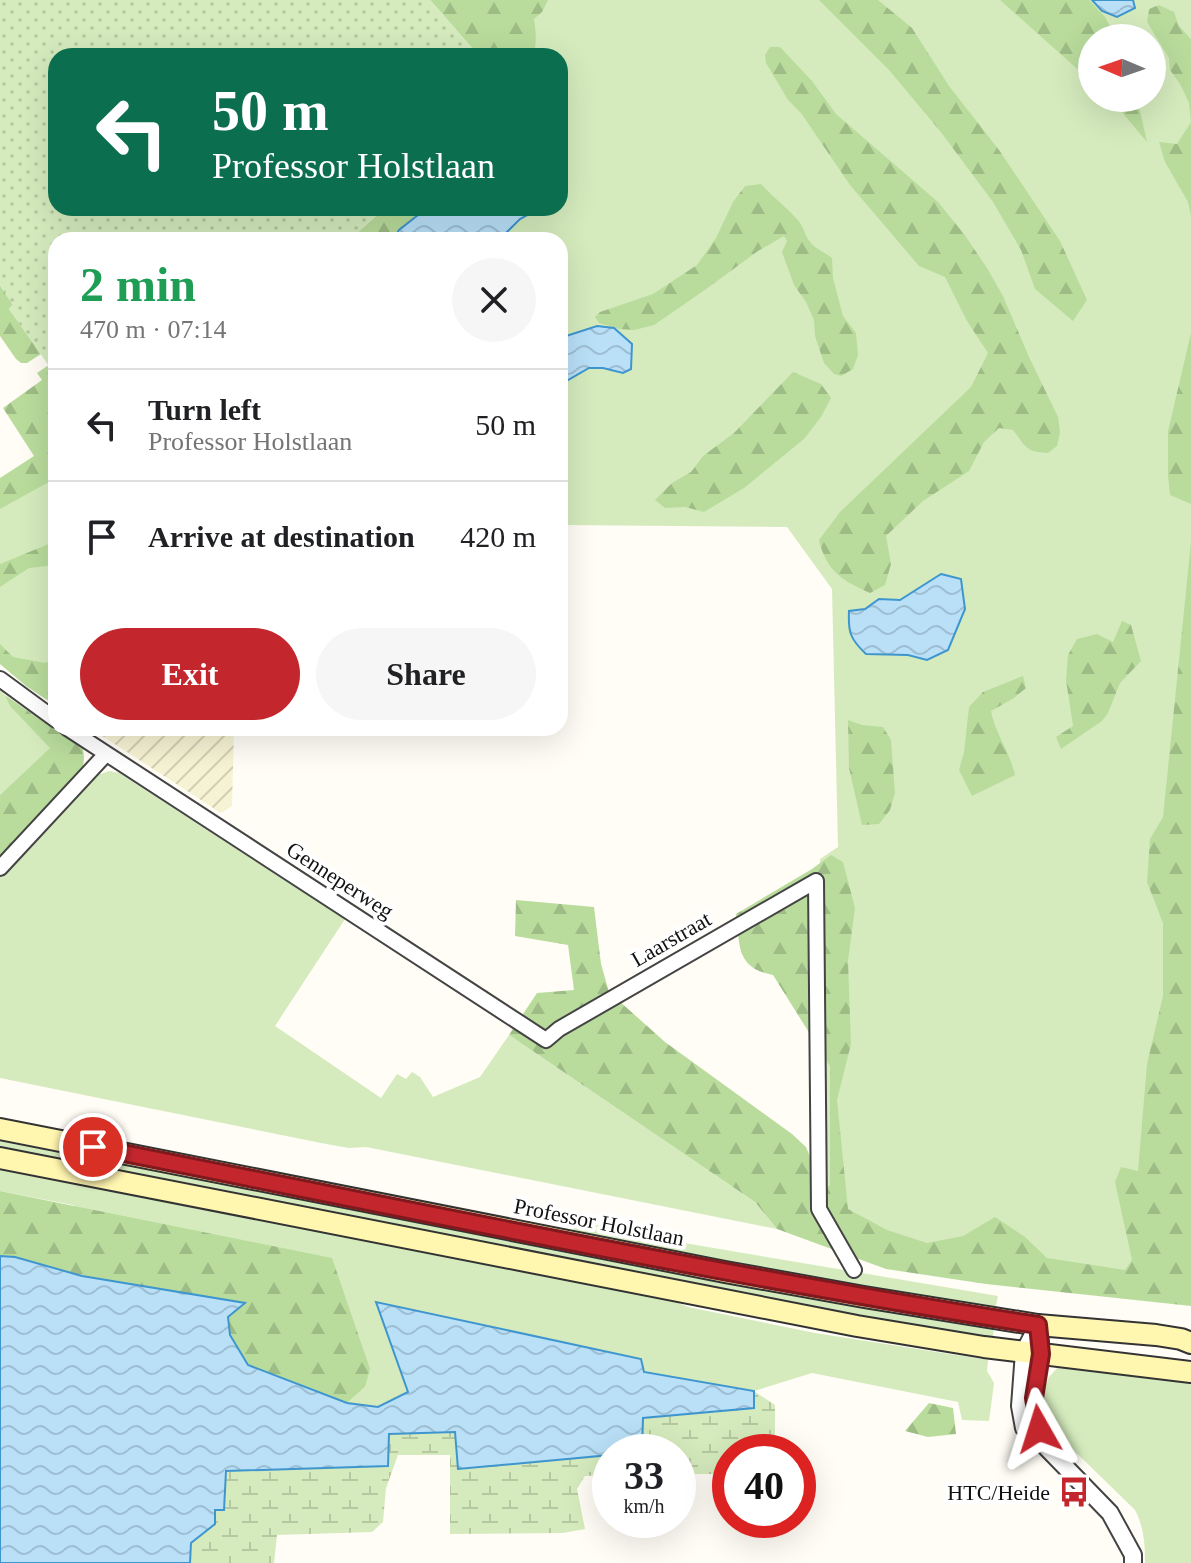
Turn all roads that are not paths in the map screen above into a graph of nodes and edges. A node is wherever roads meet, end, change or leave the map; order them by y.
1 (0, 679) edge
2 (48, 714) edge
3 (79, 736) edge
4 (106, 754) junction
5 (0, 868) edge
6 (550, 1036) joint
7 (0, 1129) edge
8 (0, 1158) edge
9 (854, 1270) dead end
10 (1038, 1325) junction
11 (1191, 1343) edge
12 (1032, 1353) junction
13 (1191, 1372) edge
14 (1133, 1563) edge

1 - 2 street
3 - 4 street, Genneperweg
4 - 5 street
4 - 6 street, Genneperweg
6 - 9 street, Laarstraat
7 - 10 main road, Professor Holstlaan
8 - 12 main road
10 - 11 main road, Professor Holstlaan
10 - 12 street
12 - 13 main road
12 - 14 street

